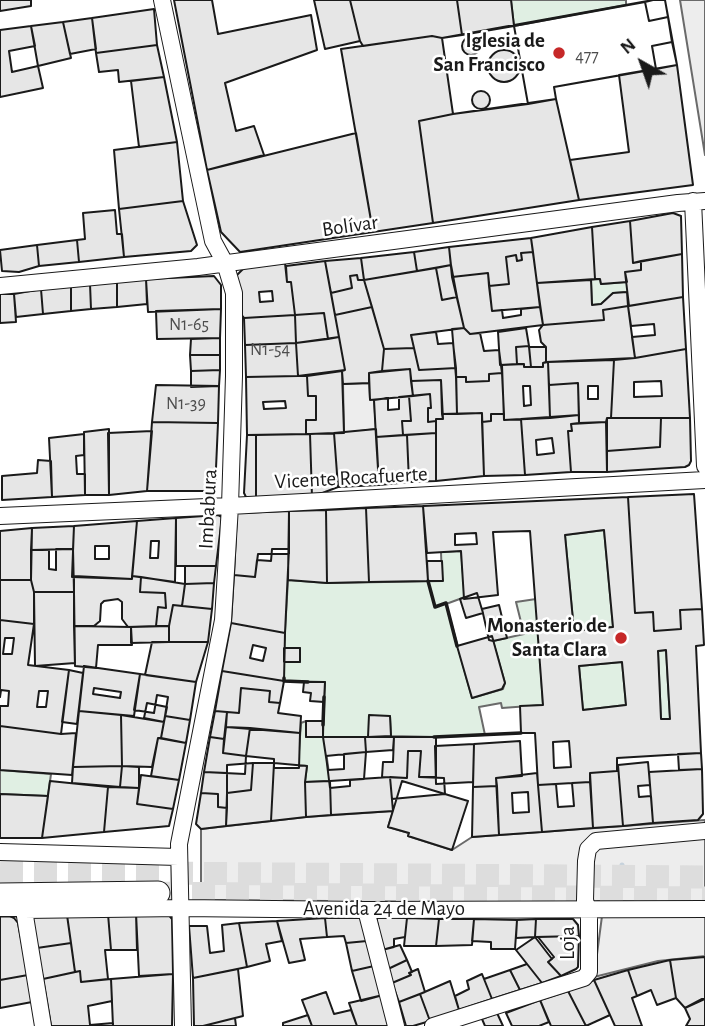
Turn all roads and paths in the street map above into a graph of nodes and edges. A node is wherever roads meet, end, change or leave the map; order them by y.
1 (162, 0) edge
2 (699, 201) edge
3 (225, 264) junction
4 (0, 286) edge
5 (705, 466) edge
6 (705, 481) edge
7 (230, 506) junction
8 (0, 516) edge
9 (705, 831) edge
10 (0, 852) edge
11 (178, 857) junction
12 (158, 893) tunnel mouth
13 (0, 895) edge
14 (587, 909) junction
15 (705, 909) edge
16 (24, 910) junction
17 (0, 911) edge
18 (184, 912) junction
19 (365, 912) junction
20 (43, 1026) edge
21 (183, 1026) edge
22 (396, 1026) edge
23 (433, 1026) edge

1 - 3 street, Imbabura
2 - 3 street, Bolívar
2 - 5 street
3 - 4 street, Bolívar
3 - 7 street, Imbabura
6 - 7 street, Vicente Rocafuerte
7 - 8 street, Vicente Rocafuerte
7 - 11 street, Imbabura
9 - 14 street
10 - 11 street
11 - 18 street, Imbabura
12 - 13 main road
14 - 15 street, Loja
14 - 19 street, Avenida 24 de Mayo
14 - 23 street, Loja
16 - 17 street, Avenida 24 de Mayo
16 - 18 street, Avenida 24 de Mayo
16 - 20 street
18 - 19 street, Avenida 24 de Mayo
18 - 21 street, Imbabura
19 - 22 street

